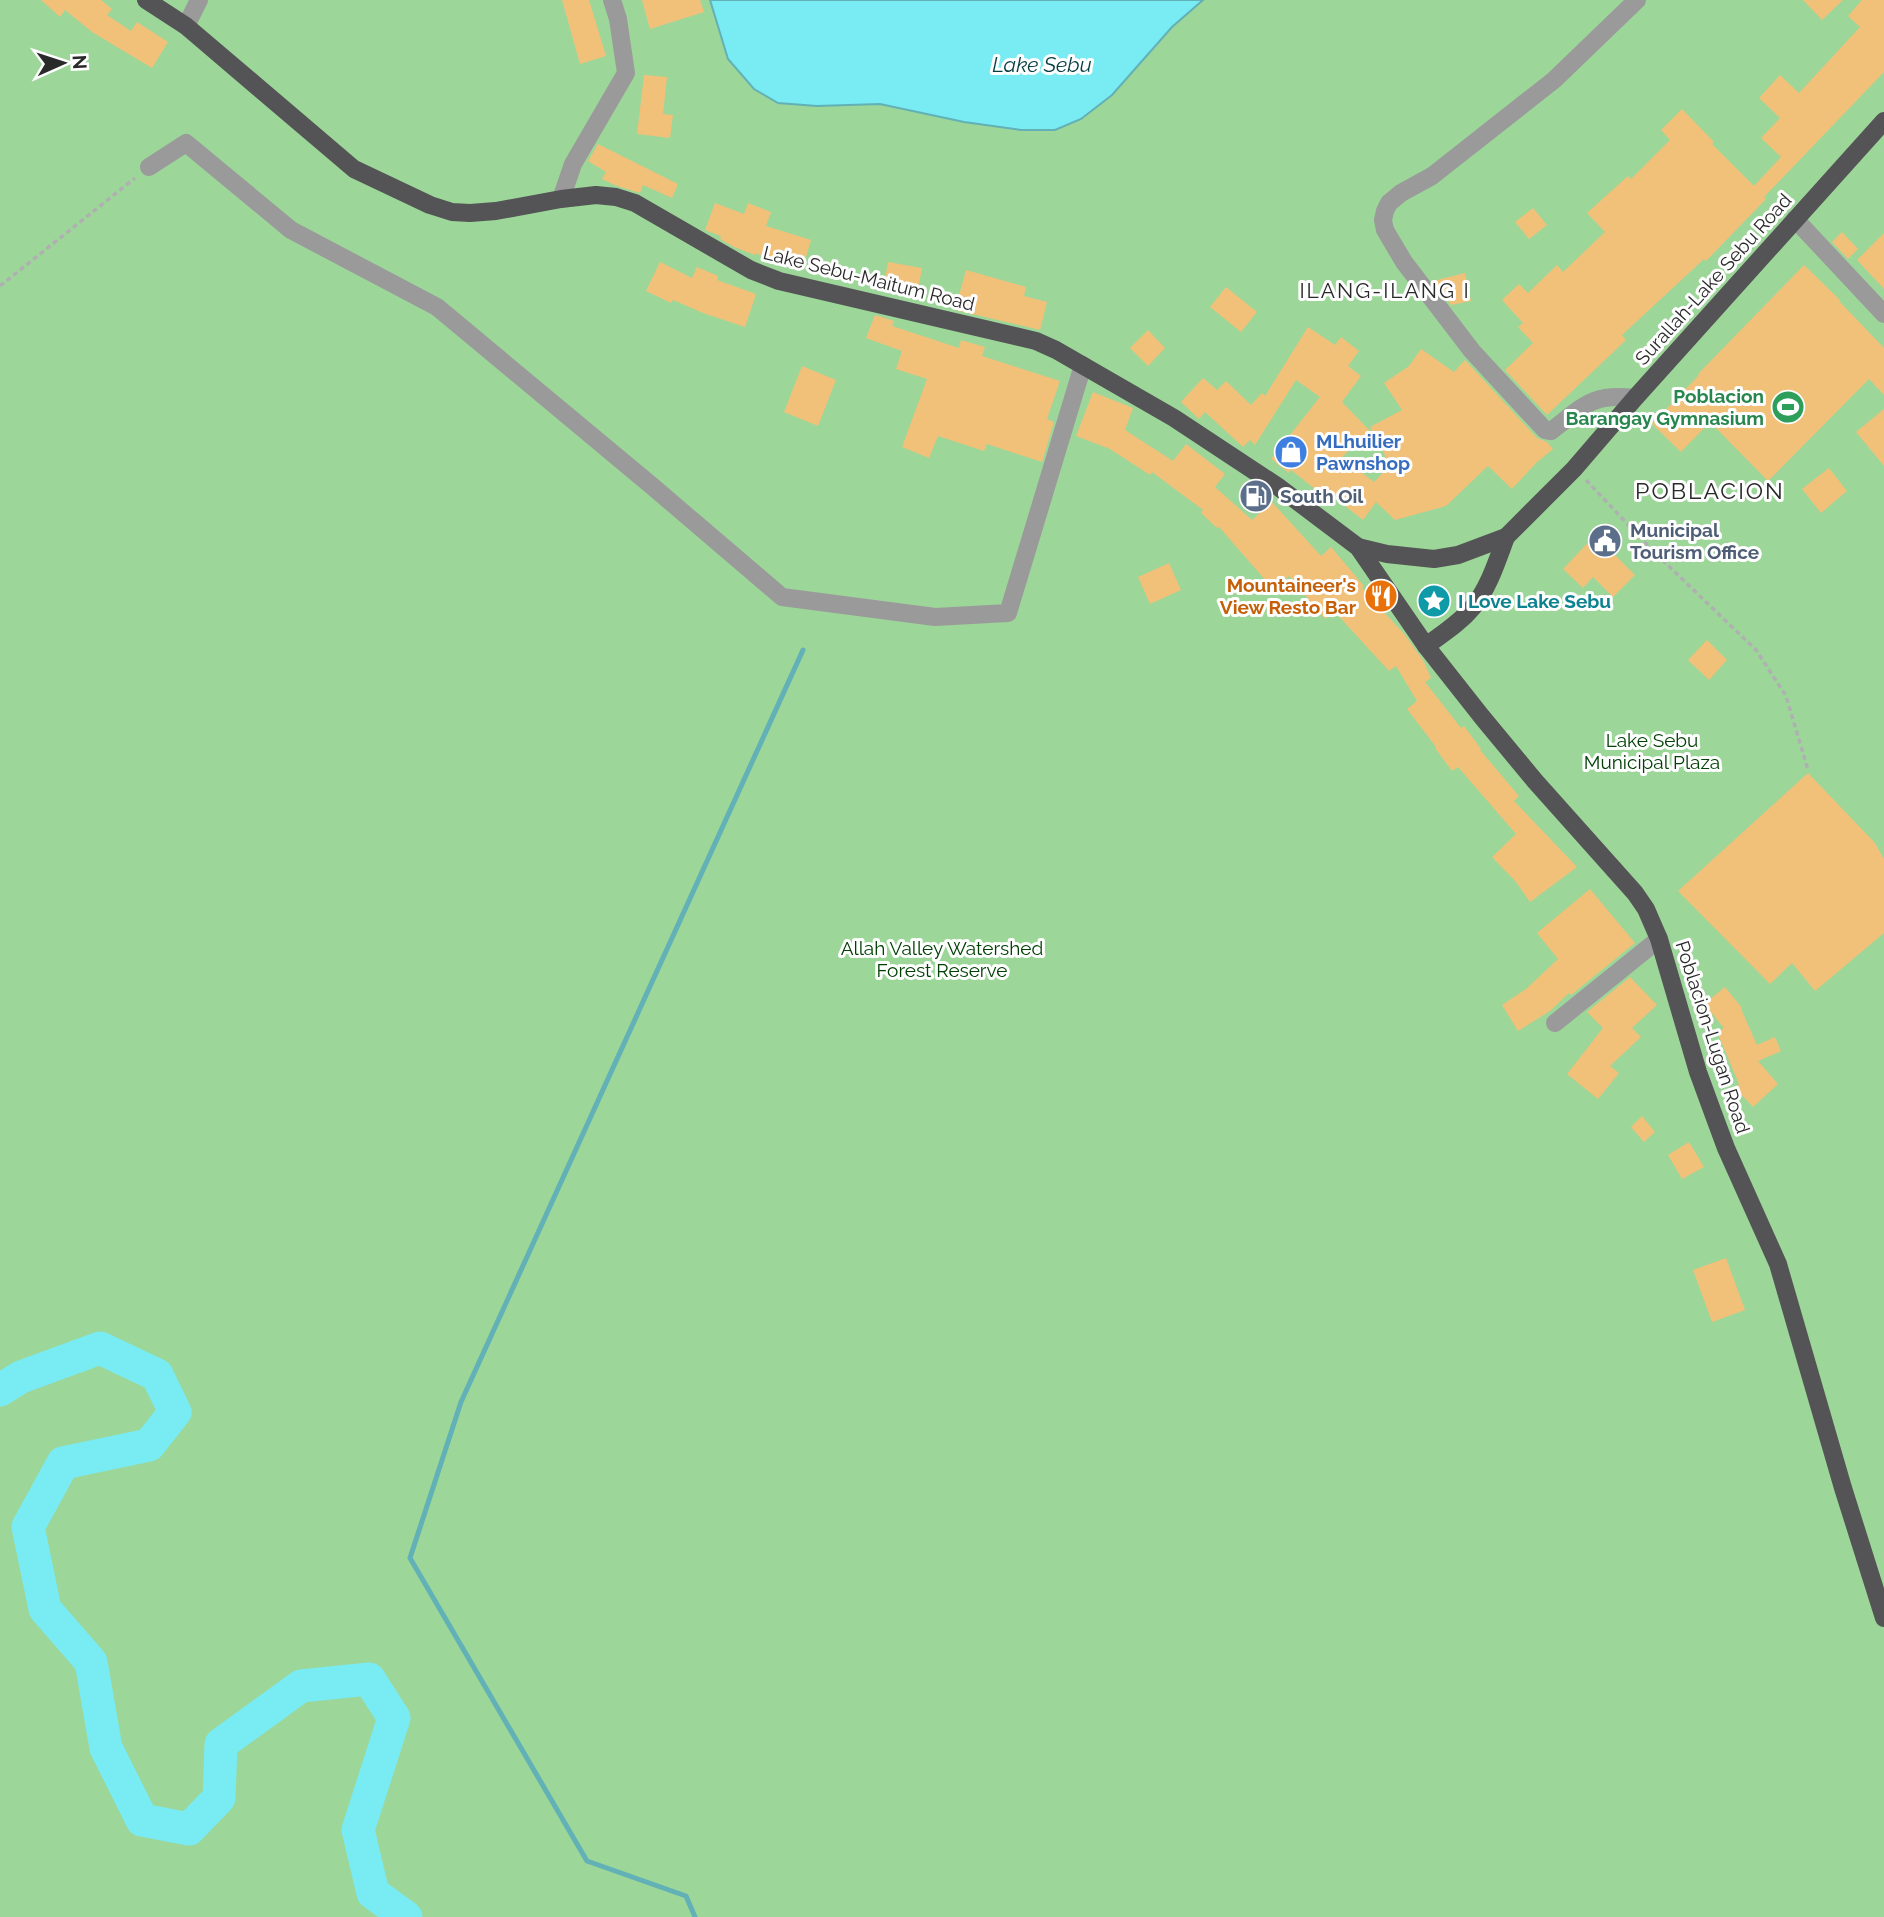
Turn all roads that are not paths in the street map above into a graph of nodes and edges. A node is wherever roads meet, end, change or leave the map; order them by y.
1 (146, 0) edge
2 (199, 0) edge
3 (612, 0) edge
4 (1637, 0) edge
5 (186, 26) junction
6 (1884, 121) edge
7 (149, 167) road end
8 (561, 199) junction
9 (1795, 219) junction
10 (1884, 314) edge
11 (1083, 366) junction
12 (1634, 398) junction
13 (1506, 537) junction
14 (1357, 547) junction
15 (1426, 646) junction
16 (1659, 939) junction
17 (1555, 1023) dead end
18 (1884, 1618) edge

1 - 5 main road, Lake Sebu-Maitum Road
2 - 5 street
3 - 8 street
4 - 12 street
5 - 8 main road, Lake Sebu-Maitum Road
6 - 9 main road, Surallah-Lake Sebu Road
7 - 11 street
8 - 11 main road, Lake Sebu-Maitum Road
9 - 10 street
9 - 12 main road, Surallah-Lake Sebu Road
11 - 14 main road, Lake Sebu-Maitum Road
12 - 13 main road, Surallah-Lake Sebu Road
13 - 14 main road, Surallah-Lake Sebu Road
13 - 15 main road
14 - 15 main road, Poblacion-Lugan Road
15 - 16 main road, Poblacion-Lugan Road
16 - 17 street
16 - 18 main road, Poblacion-Lugan Road

